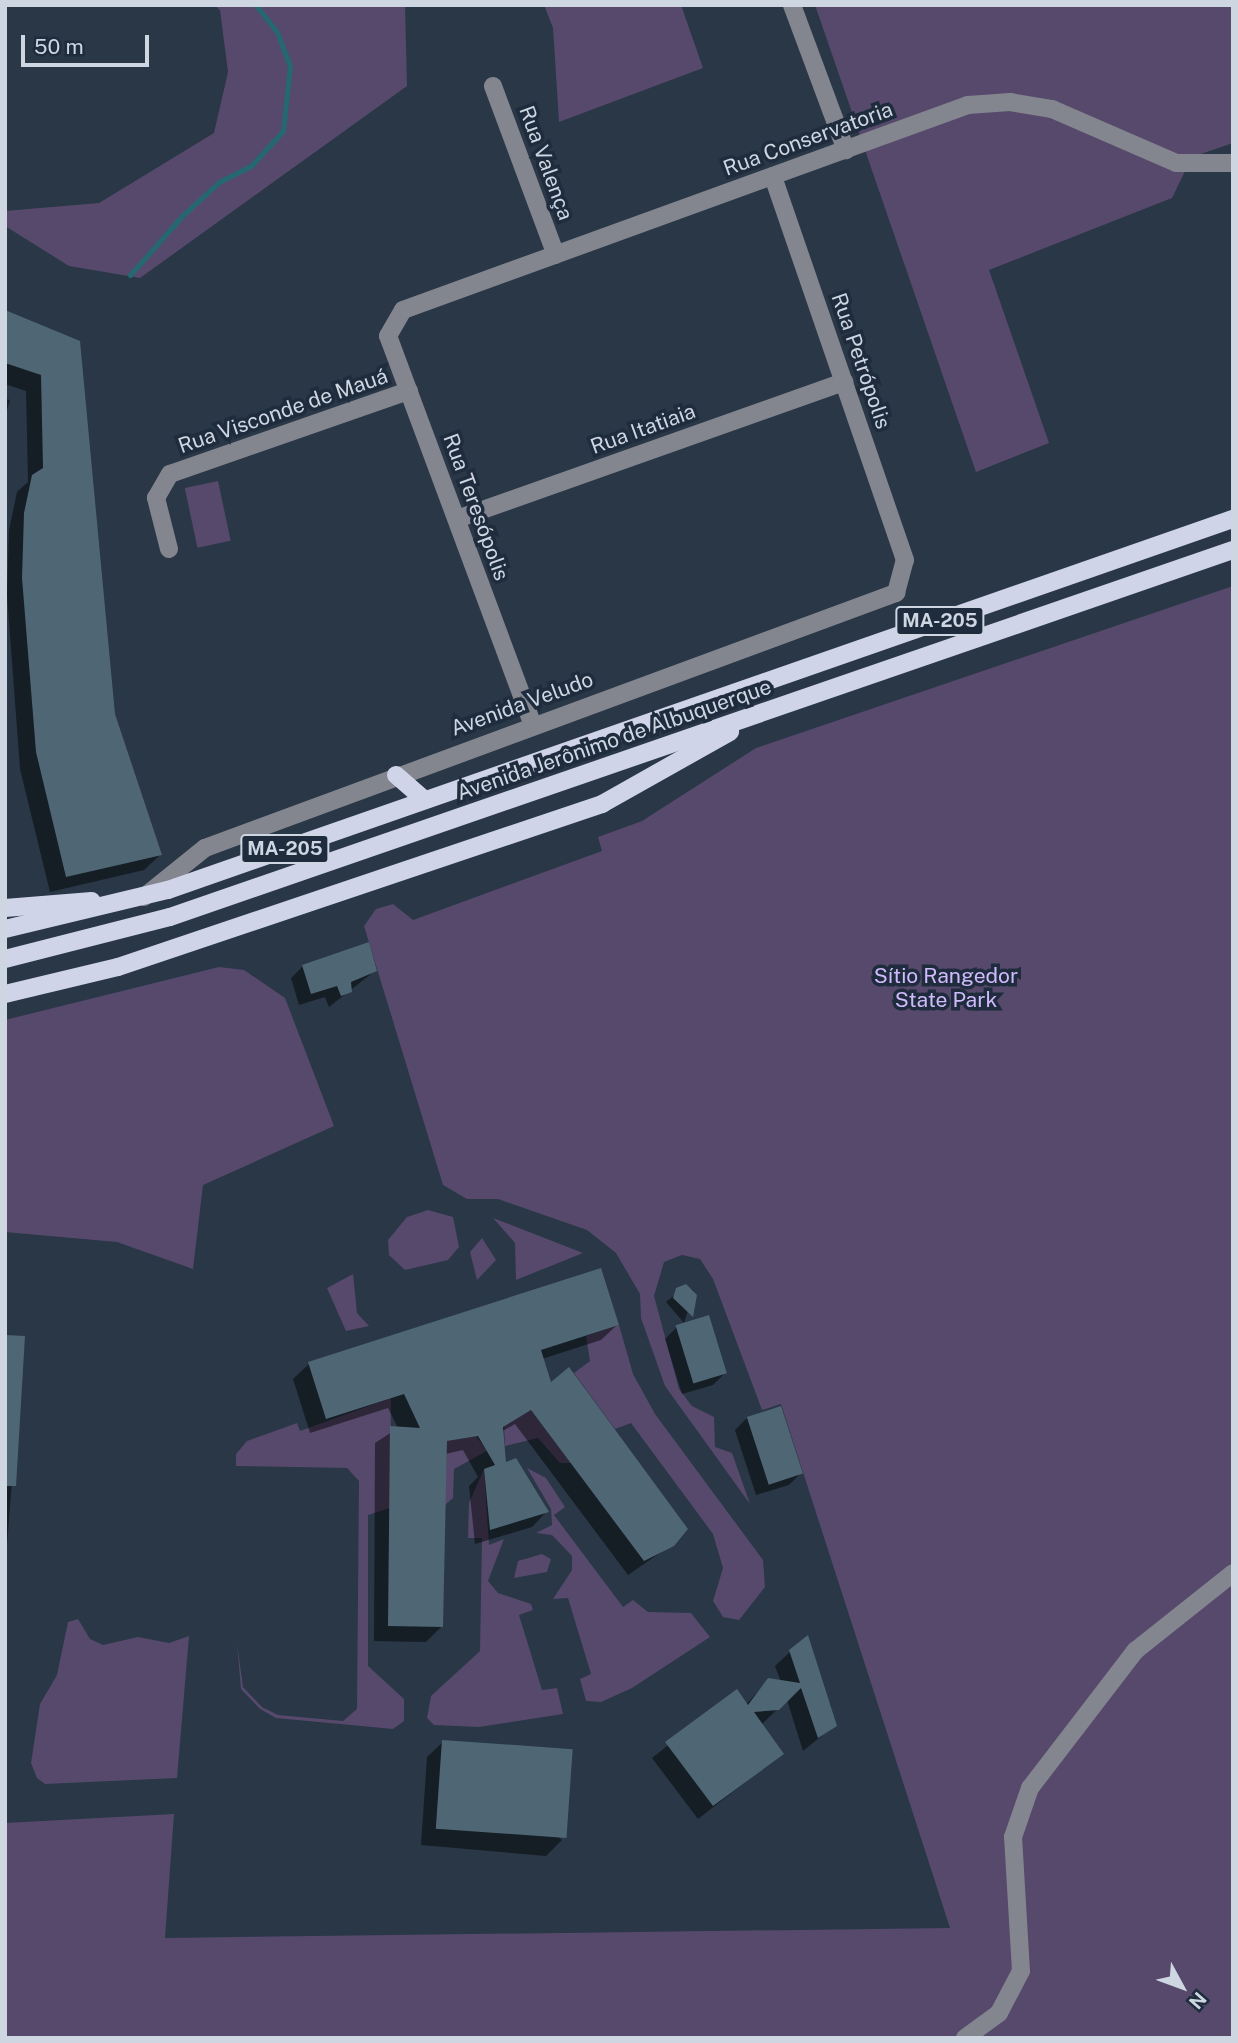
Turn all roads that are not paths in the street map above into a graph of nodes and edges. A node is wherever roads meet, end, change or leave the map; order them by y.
1 (792, 5) edge
2 (493, 86) dead end
3 (846, 150) junction
4 (1233, 163) edge
5 (773, 176) junction
6 (556, 255) junction
7 (402, 310) joint
8 (844, 382) junction
9 (409, 391) junction
10 (457, 519) junction
11 (1233, 519) edge
12 (169, 549) dead end
13 (1233, 550) edge
14 (905, 560) joint
15 (761, 713) junction
16 (532, 723) junction
17 (647, 723) junction
18 (674, 744) junction
19 (662, 773) junction
20 (396, 775) junction
21 (425, 800) junction
22 (144, 897) junction
23 (5, 908) edge
24 (5, 929) edge
25 (5, 959) edge
26 (5, 994) edge
27 (1233, 1573) edge
28 (965, 2038) edge

1 - 3 street
2 - 6 street, Rua Valença
3 - 4 street, Rua Conservatoria
3 - 5 street, Rua Conservatoria
5 - 6 street, Rua Conservatoria
5 - 8 street, Rua Petrópolis
6 - 7 street, Rua Conservatoria
7 - 9 street, Rua Teresópolis
8 - 10 street, Rua Itatiaia
8 - 14 street, Rua Petrópolis
9 - 10 street, Rua Teresópolis
9 - 12 street, Rua Visconde de Mauá
10 - 16 street, Rua Teresópolis
11 - 17 main road, Avenida Jerônimo de Albuquerque / MA-205
13 - 15 main road, Avenida Jerônimo de Albuquerque / MA-205
14 - 16 street, Avenida Veludo
15 - 18 main road, Avenida Jerônimo de Albuquerque / MA-205
15 - 19 main road
16 - 20 street, Avenida Veludo
17 - 18 main road
17 - 21 main road, Avenida Jerônimo de Albuquerque / MA-205
18 - 19 main road
18 - 25 main road, Avenida Jerônimo de Albuquerque / MA-205
19 - 26 main road
20 - 21 main road
20 - 22 street, Avenida Veludo
21 - 22 main road, Avenida Jerônimo de Albuquerque / MA-205
22 - 23 main road, Avenida Jerônimo de Albuquerque
22 - 24 main road, Avenida Jerônimo de Albuquerque / MA-205
27 - 28 street

